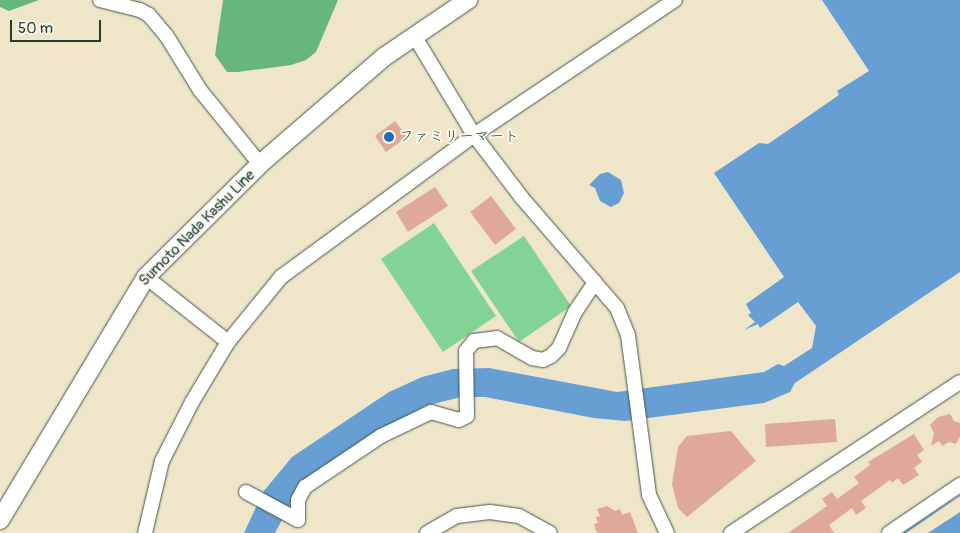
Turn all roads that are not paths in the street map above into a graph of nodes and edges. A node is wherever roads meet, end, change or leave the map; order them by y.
1 (100, 0) edge
2 (468, 0) edge
3 (675, 0) edge
4 (415, 38) junction
5 (474, 135) junction
6 (260, 164) junction
7 (146, 277) junction
8 (595, 282) junction
9 (228, 342) junction
10 (960, 382) edge
11 (960, 485) edge
12 (246, 492) dead end
13 (0, 520) edge
14 (145, 533) edge
15 (427, 533) edge
16 (550, 533) edge
17 (667, 533) edge
18 (731, 533) edge
19 (889, 533) edge

1 - 6 street
2 - 4 main road, Sumoto Nada Kashu Line
3 - 5 street
4 - 5 street
4 - 6 main road, Sumoto Nada Kashu Line
5 - 8 street
5 - 9 street
6 - 7 main road, Sumoto Nada Kashu Line
7 - 9 street
7 - 13 main road, Sumoto Nada Kashu Line
8 - 12 street
8 - 17 street
9 - 14 street
10 - 18 street
11 - 19 street
15 - 16 street

